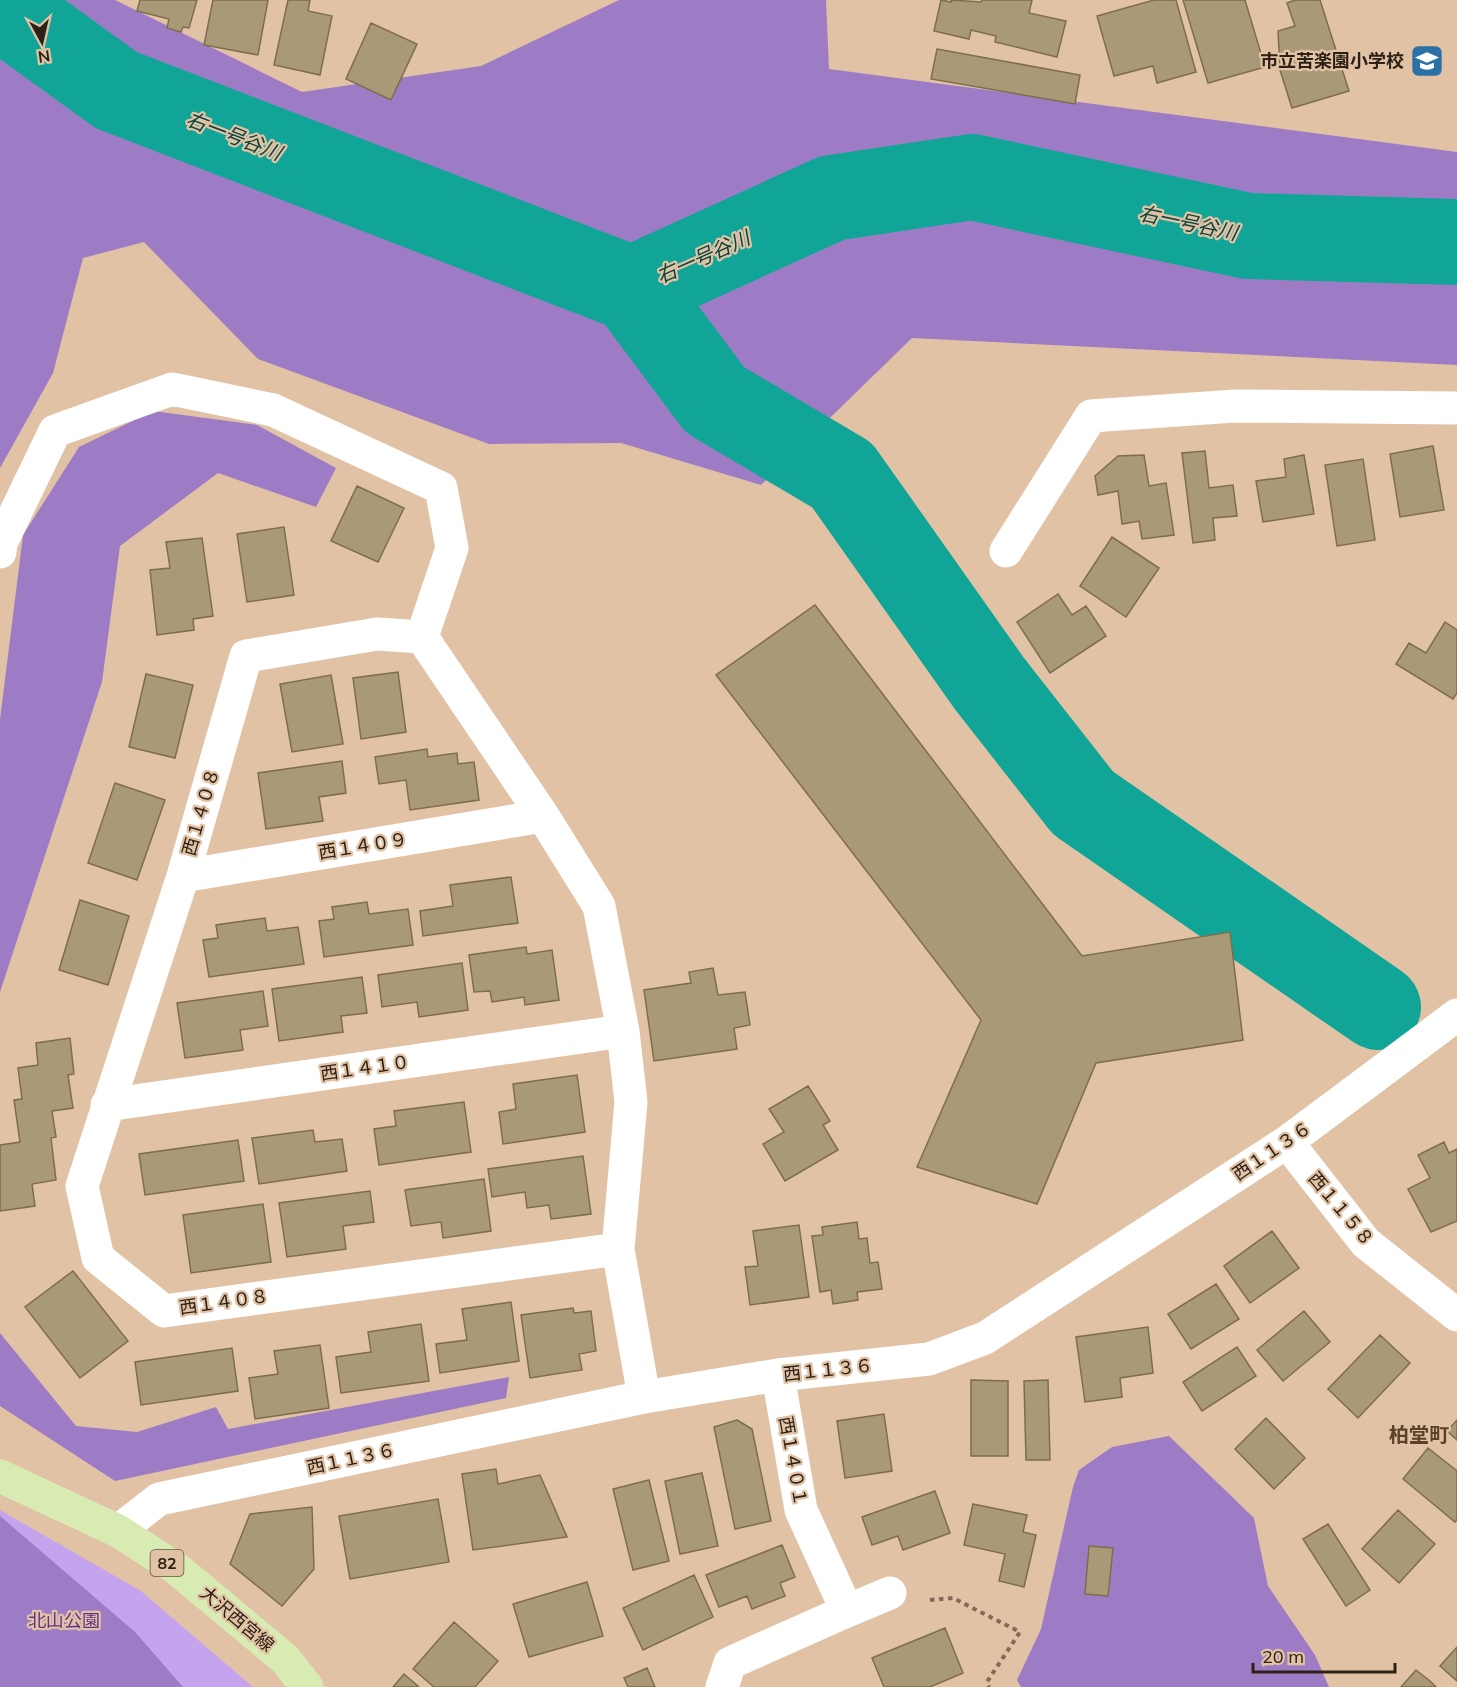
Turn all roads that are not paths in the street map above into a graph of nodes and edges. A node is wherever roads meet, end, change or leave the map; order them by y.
1 (1457, 408) edge
2 (1006, 551) dead end
3 (0, 552) edge
4 (422, 637) junction
5 (543, 816) junction
6 (183, 876) junction
7 (1457, 1015) edge
8 (622, 1031) junction
9 (107, 1105) junction
10 (1287, 1142) junction
11 (618, 1249) junction
12 (1457, 1315) edge
13 (778, 1375) junction
14 (644, 1397) junction
15 (0, 1476) edge
16 (118, 1530) junction
17 (890, 1593) road end
18 (847, 1611) junction
19 (308, 1687) edge
20 (722, 1687) edge

1 - 2 street
3 - 4 street
4 - 5 street
4 - 6 street, 西１４０８
5 - 6 street, 西１４０９
5 - 8 street
6 - 9 street, 西１４０８
7 - 10 street, 西１１３６
8 - 9 street, 西１４１０
8 - 11 street
9 - 11 street, 西１４０８
10 - 12 street, 西１１５８
10 - 13 street, 西１１３６
11 - 14 street
13 - 14 street, 西１１３６
13 - 18 street, 西１４０１
14 - 16 street, 西１１３６
15 - 16 main road, 大沢西宮線 / 82
16 - 19 main road, 大沢西宮線 / 82
17 - 18 street
18 - 20 street

